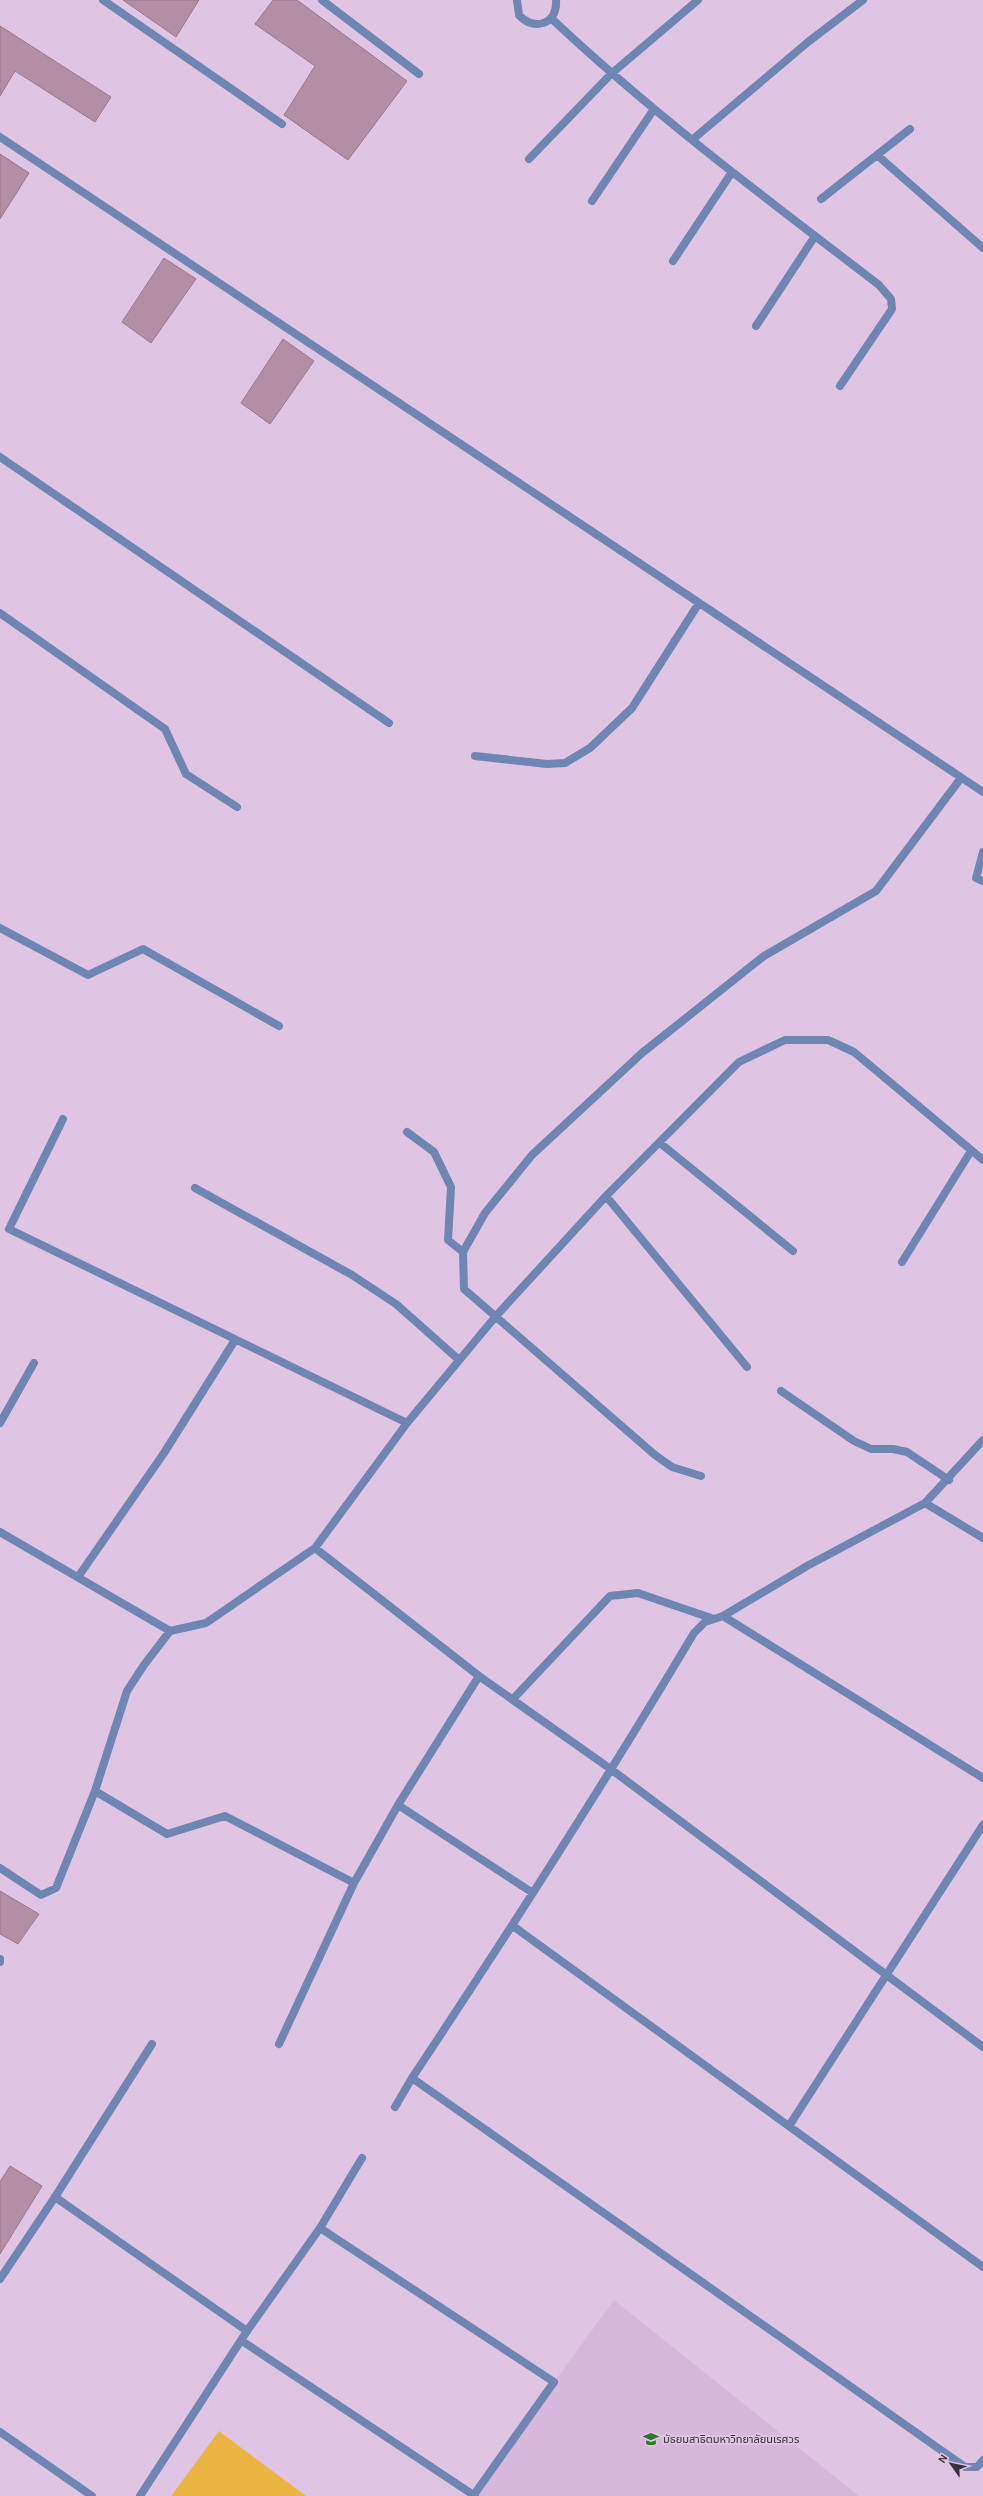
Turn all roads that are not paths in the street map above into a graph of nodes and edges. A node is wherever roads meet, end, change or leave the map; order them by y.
1 (103, 0) edge
2 (322, 0) edge
3 (516, 0) edge
4 (556, 0) edge
5 (698, 0) edge
6 (863, 0) edge
7 (552, 19) junction
8 (419, 74) dead end
9 (610, 74) junction
10 (654, 109) junction
11 (282, 124) dead end
12 (910, 129) dead end
13 (0, 137) edge
14 (692, 140) junction
15 (877, 155) junction
16 (529, 159) dead end
17 (732, 172) junction
18 (821, 199) dead end
19 (592, 201) dead end
20 (816, 236) junction
21 (983, 248) edge
22 (673, 261) dead end
23 (756, 326) dead end
24 (840, 386) dead end
25 (0, 456) edge
26 (699, 603) junction
27 (0, 613) edge
28 (389, 723) dead end
29 (475, 756) dead end
30 (961, 778) junction
31 (983, 792) edge
32 (237, 807) dead end
33 (983, 852) edge
34 (983, 881) edge
35 (0, 928) edge
36 (279, 1026) dead end
37 (63, 1119) dead end
38 (407, 1132) dead end
39 (660, 1143) junction
40 (971, 1151) junction
41 (983, 1160) edge
42 (195, 1188) dead end
43 (606, 1196) junction
44 (793, 1251) dead end
45 (463, 1252) junction
46 (902, 1262) dead end
47 (496, 1316) junction
48 (235, 1340) junction
49 (458, 1359) junction
50 (34, 1363) dead end
51 (747, 1367) dead end
52 (781, 1391) dead end
53 (0, 1423) edge
54 (407, 1423) junction
55 (983, 1440) edge
56 (700, 1476) dead end
57 (949, 1480) junction
58 (925, 1503) junction
59 (0, 1532) edge
60 (983, 1538) edge
61 (315, 1548) junction
62 (78, 1577) junction
63 (723, 1616) junction
64 (714, 1619) junction
65 (170, 1631) junction
66 (479, 1676) junction
67 (513, 1699) junction
68 (612, 1770) junction
69 (983, 1778) edge
70 (95, 1791) junction
71 (398, 1805) junction
72 (983, 1825) edge
73 (0, 1868) edge
74 (354, 1883) junction
75 (533, 1893) junction
76 (513, 1926) junction
77 (886, 1974) junction
78 (152, 2044) dead end
79 (278, 2044) dead end
80 (983, 2047) edge
81 (412, 2078) junction
82 (394, 2107) dead end
83 (789, 2126) junction
84 (362, 2158) dead end
85 (55, 2197) junction
86 (320, 2228) junction
87 (983, 2267) edge
88 (0, 2279) edge
89 (247, 2331) junction
90 (242, 2341) junction
91 (0, 2432) edge
92 (983, 2460) edge
93 (92, 2496) edge
94 (140, 2496) edge
95 (474, 2496) edge

1 - 11 street
2 - 8 street
3 - 7 street
4 - 7 street
5 - 9 street
6 - 14 street
7 - 9 street
9 - 10 street
9 - 16 street
10 - 14 street
10 - 19 street
12 - 15 street
13 - 26 street
14 - 17 street
15 - 18 street
15 - 21 street
17 - 20 street
17 - 22 street
20 - 23 street
20 - 24 street
25 - 28 street
26 - 29 street
26 - 30 street
27 - 32 street
30 - 31 street
30 - 45 street
33 - 34 street
35 - 36 street
37 - 48 street
38 - 45 street
39 - 40 street
39 - 43 street
39 - 44 street
40 - 41 street
40 - 46 street
42 - 49 street
43 - 47 street
43 - 51 street
45 - 47 street
47 - 49 street
47 - 56 street
48 - 54 street
48 - 62 street
49 - 54 street
50 - 53 street
52 - 57 street
54 - 61 street
55 - 57 street
57 - 58 street
58 - 60 street
58 - 63 street
59 - 62 street
61 - 65 street
61 - 66 street
62 - 65 street
63 - 64 street
63 - 69 street
64 - 67 street
64 - 68 street
65 - 70 street
66 - 67 street
66 - 71 street
67 - 68 street
68 - 75 street
68 - 77 street
70 - 73 street
70 - 74 street
71 - 74 street
71 - 75 street
72 - 77 street
74 - 79 street
75 - 76 street
76 - 81 street
76 - 83 street
77 - 80 street
77 - 83 street
78 - 85 street
81 - 82 street
81 - 92 street
83 - 87 street
84 - 86 street
85 - 88 street
85 - 89 street
86 - 89 street
86 - 95 street
89 - 90 street
90 - 94 street
90 - 95 street
91 - 93 street

